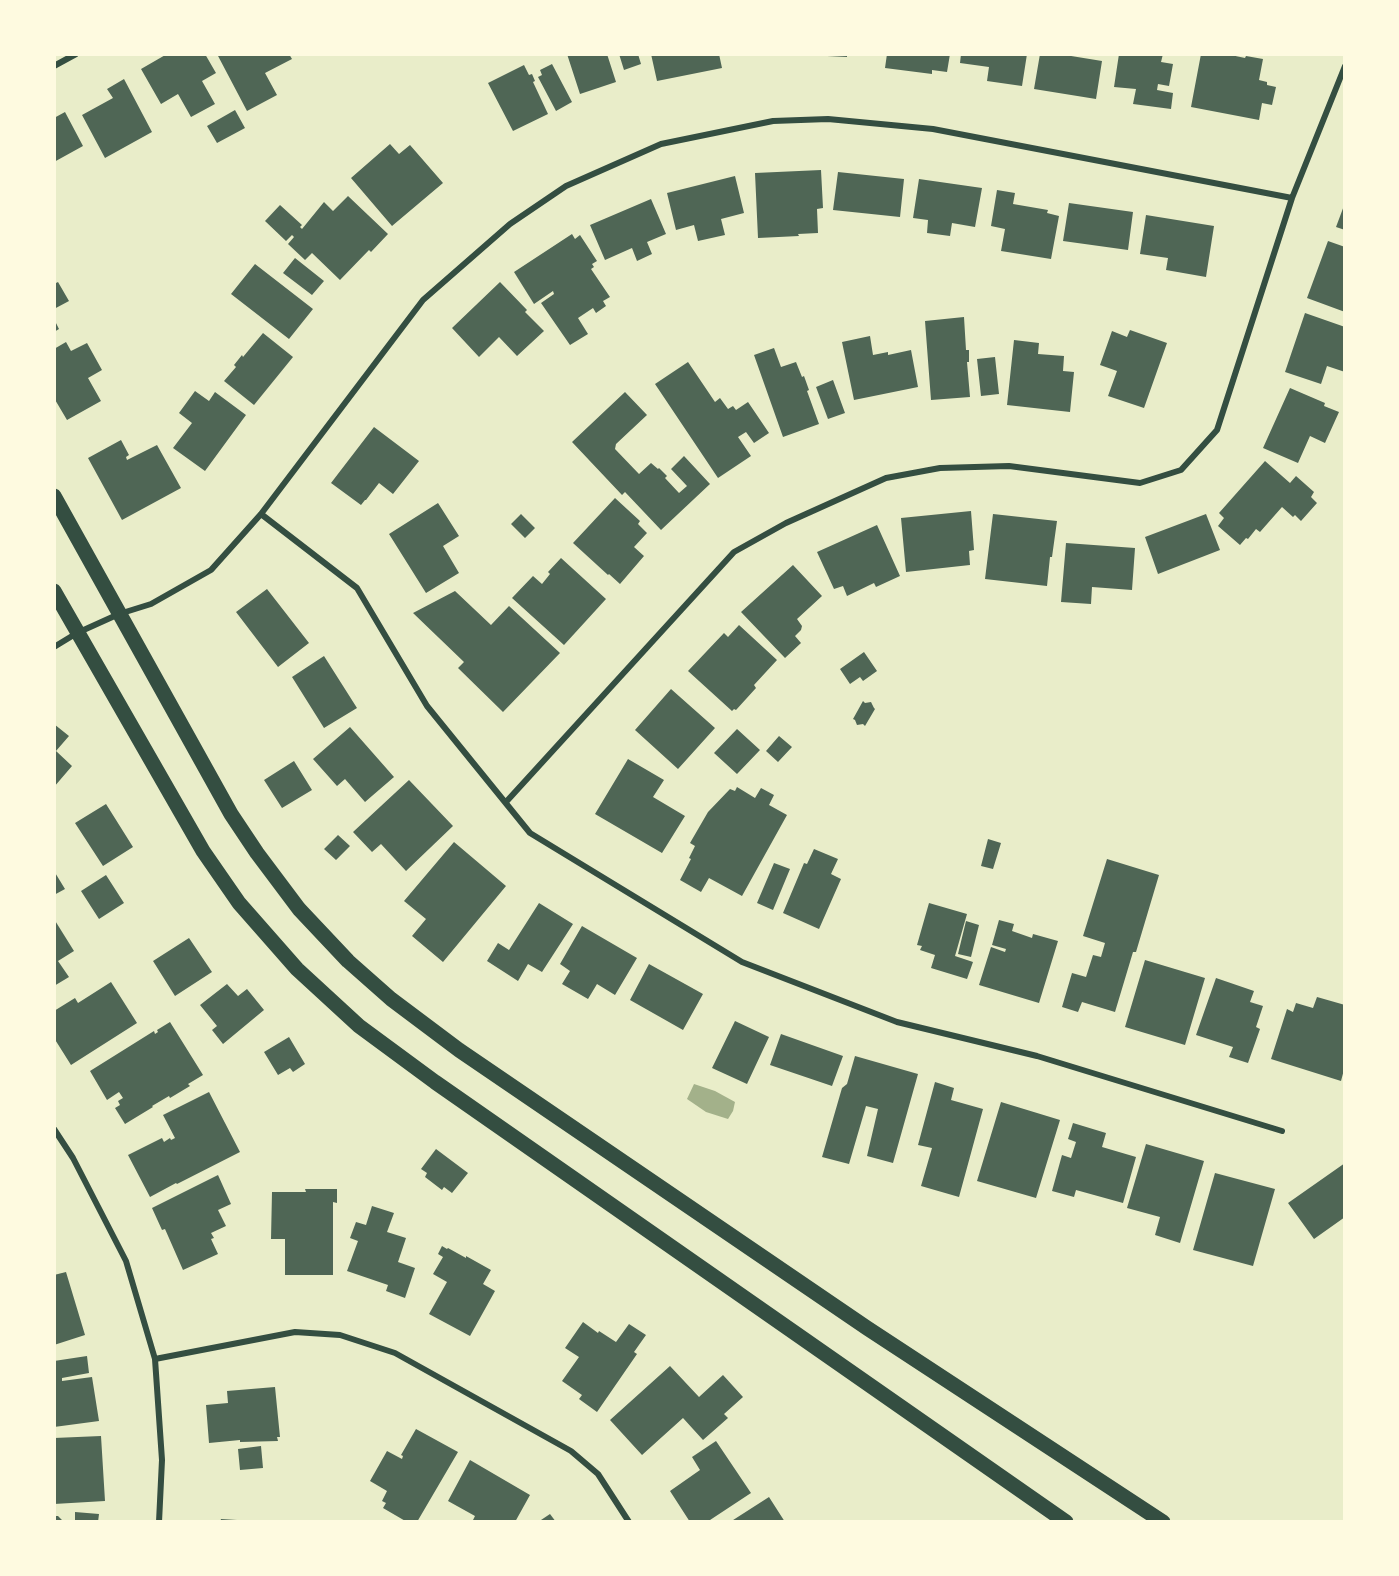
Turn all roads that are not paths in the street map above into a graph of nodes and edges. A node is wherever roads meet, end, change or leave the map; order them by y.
1 (76, 54) edge
2 (54, 66) edge
3 (1345, 66) edge
4 (1292, 198) junction
5 (54, 496) edge
6 (261, 514) junction
7 (54, 591) edge
8 (118, 614) junction
9 (78, 633) junction
10 (54, 647) edge
11 (506, 802) junction
12 (54, 1129) edge
13 (1282, 1131) dead end
14 (155, 1359) junction
15 (159, 1522) edge
16 (629, 1522) edge
17 (1066, 1522) edge
18 (1163, 1522) edge

1 - 2 street
3 - 4 street
4 - 6 street
4 - 11 street
5 - 8 main road
6 - 8 street
6 - 11 street
7 - 9 main road
8 - 9 street
8 - 18 main road
9 - 10 street
9 - 17 main road
11 - 13 street
12 - 14 street
14 - 15 street
14 - 16 street

